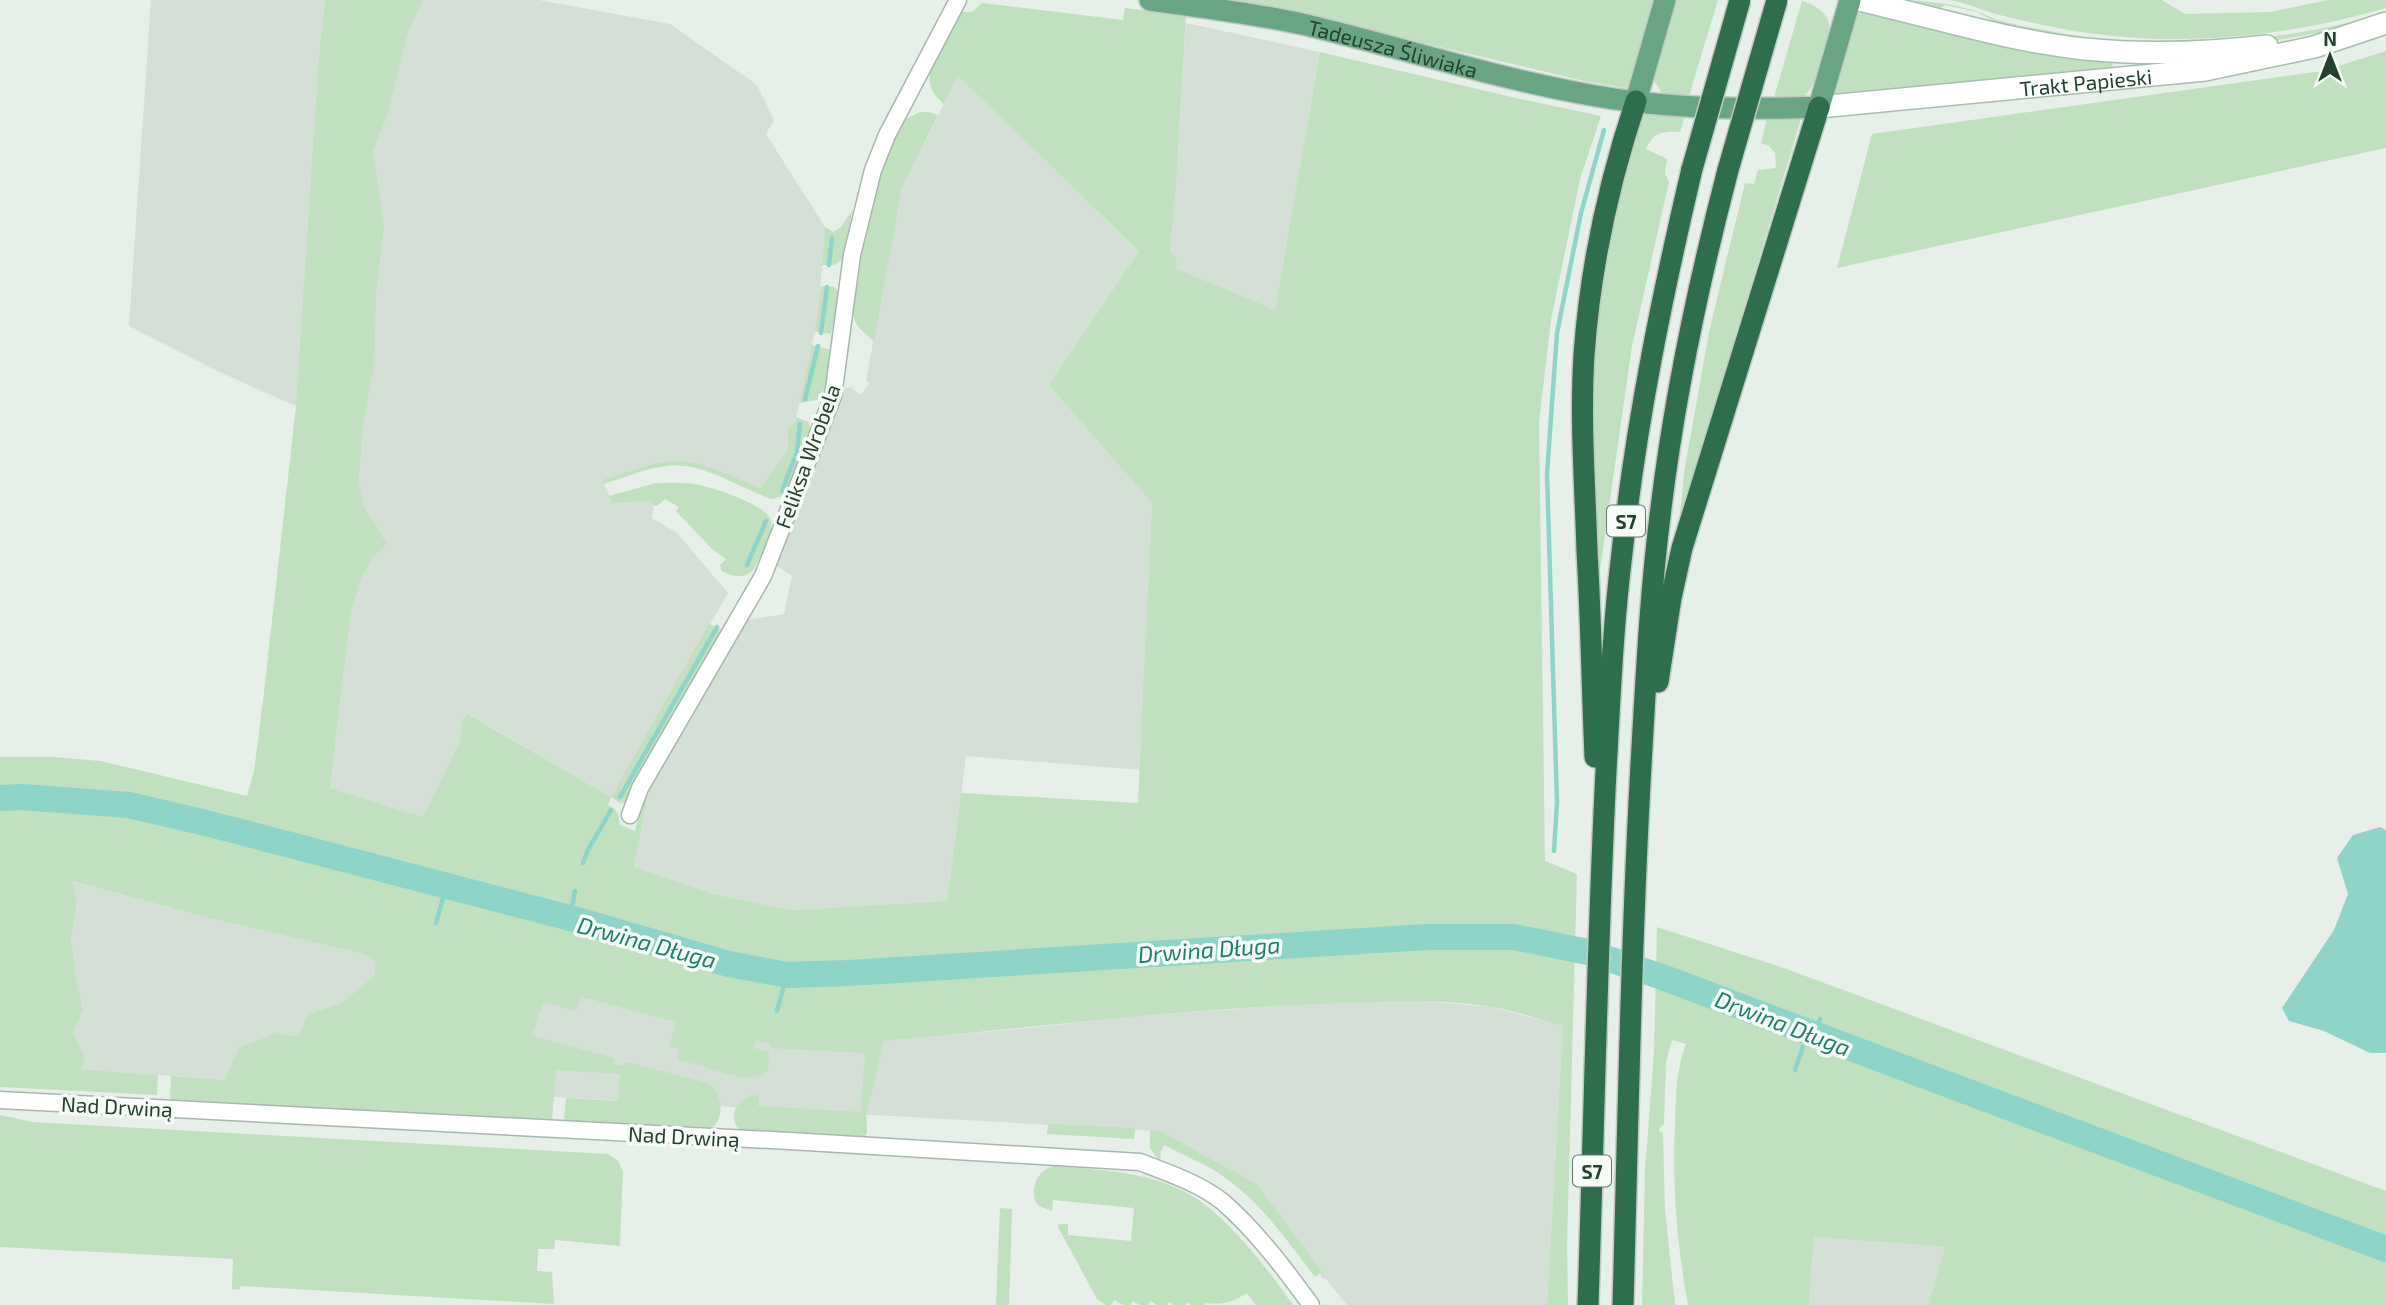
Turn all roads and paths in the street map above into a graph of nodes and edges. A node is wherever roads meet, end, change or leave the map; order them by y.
1 (958, 0) edge
2 (1150, 0) edge
3 (1665, 0) edge
4 (1740, 0) edge
5 (1777, 0) edge
6 (1850, 0) edge
7 (1859, 0) edge
8 (2386, 23) edge
9 (2349, 34) junction
10 (1636, 101) junction
11 (1819, 107) junction
12 (1640, 794) junction
13 (630, 815) dead end
14 (1601, 878) junction
15 (0, 1100) edge
16 (1311, 1305) edge
17 (1588, 1305) edge
18 (1623, 1305) edge

1 - 13 street, Feliksa Wrobela
2 - 10 main road, Tadeusza Śliwiaka
3 - 10 main road
4 - 14 highway, S7, bridge
5 - 12 highway, S7, bridge
6 - 11 main road
7 - 9 street, Trakt Papieski
8 - 9 street, Trakt Papieski
9 - 11 street, Trakt Papieski
10 - 11 main road, Tadeusza Śliwiaka
10 - 14 highway
11 - 12 highway
12 - 18 highway, S7
14 - 17 highway, S7
15 - 16 street, Nad Drwiną

